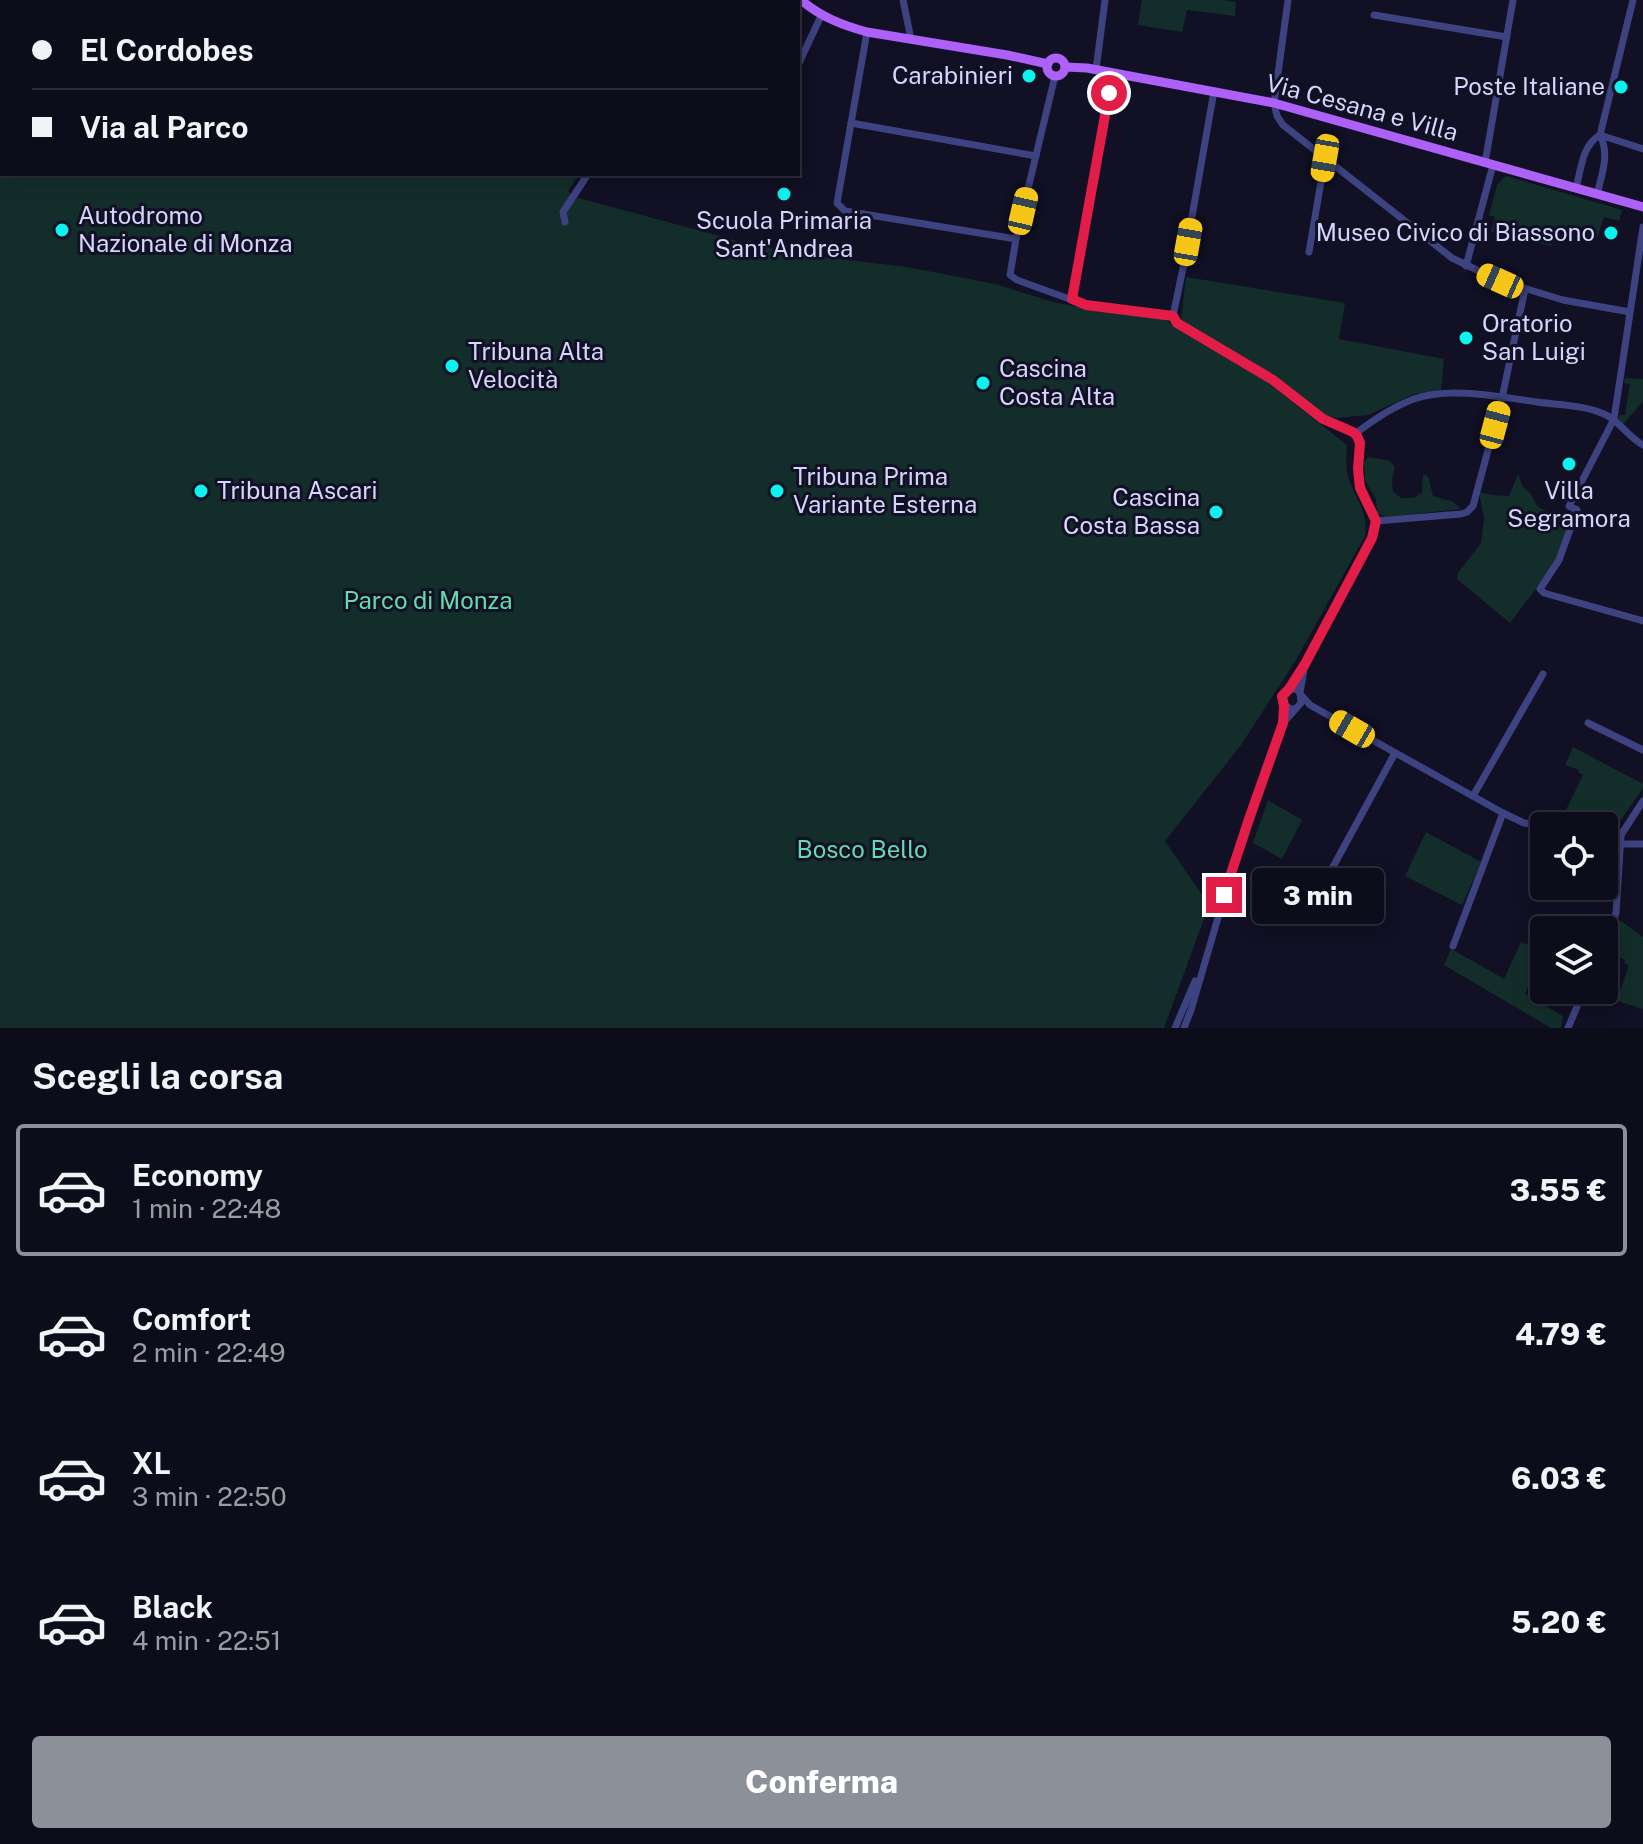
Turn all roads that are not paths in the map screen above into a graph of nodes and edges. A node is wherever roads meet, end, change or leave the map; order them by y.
1 (801, 0) edge
2 (903, 0) edge
3 (1105, 0) edge
4 (1288, 0) edge
5 (1513, 0) edge
6 (1633, 0) edge
7 (1374, 15) dead end
8 (821, 16) junction
9 (867, 32) junction
10 (1507, 37) junction
11 (911, 39) junction
12 (800, 61) edge
13 (1048, 64) junction
14 (1065, 67) junction
15 (1096, 70) junction
16 (1113, 73) junction
17 (1055, 76) junction
18 (1214, 91) junction
19 (1274, 103) junction
20 (851, 123) junction
21 (1600, 135) junction
22 (1643, 149) edge
23 (1036, 156) junction
24 (1325, 158) junction
25 (1489, 164) junction
26 (587, 176) edge
27 (1576, 188) junction
28 (1597, 194) junction
29 (1643, 207) edge
30 (565, 222) dead end
31 (1643, 227) edge
32 (1016, 239) junction
33 (1309, 252) dead end
34 (1466, 266) junction
35 (1524, 289) junction
36 (1072, 299) junction
37 (1630, 312) junction
38 (1173, 316) junction
39 (1502, 398) junction
40 (1614, 419) junction
41 (1355, 434) junction
42 (1643, 445) edge
43 (1376, 521) junction
44 (1643, 621) edge
45 (1305, 664) junction
46 (1543, 674) dead end
47 (1289, 689) junction
48 (1301, 695) junction
49 (1310, 705) junction
50 (1284, 706) junction
51 (1296, 708) junction
52 (1283, 723) junction
53 (1588, 723) dead end
54 (1643, 750) edge
55 (1395, 753) junction
56 (1473, 796) junction
57 (1643, 801) edge
58 (1503, 813) junction
59 (1530, 824) edge
60 (1618, 839) edge
61 (1621, 840) junction
62 (1643, 844) edge
63 (1328, 876) dead end
64 (1615, 916) edge
65 (1209, 946) junction
66 (1453, 946) dead end
67 (1578, 1004) edge
68 (1175, 1028) edge
69 (1184, 1028) edge
70 (1568, 1028) edge

1 - 8 main road
2 - 11 street
3 - 15 street
4 - 19 street
5 - 10 street
6 - 21 street
7 - 10 street
8 - 9 main road
8 - 12 street
9 - 11 main road
9 - 20 street
10 - 25 street
11 - 13 main road
13 - 14 main road
13 - 17 main road
14 - 15 main road, Via Cesana e Villa
14 - 17 main road
15 - 16 main road, Via Cesana e Villa
16 - 18 main road, Via Cesana e Villa
16 - 36 street
17 - 23 street
18 - 19 main road, Via Cesana e Villa
18 - 38 street
19 - 24 street
19 - 25 main road, Via Cesana e Villa
20 - 23 street
20 - 32 street
21 - 22 street
21 - 27 street
21 - 28 street
23 - 32 street
24 - 33 street
24 - 34 street
25 - 27 main road, Via Cesana e Villa
25 - 34 street
26 - 30 street
27 - 28 main road, Via Cesana e Villa
28 - 29 main road, Via Cesana e Villa
31 - 37 street
32 - 36 street
34 - 35 street
35 - 37 street
35 - 39 street
36 - 38 street
37 - 40 street
38 - 41 street
39 - 40 street
39 - 41 street
39 - 43 street
40 - 42 street
40 - 44 street
41 - 43 street
43 - 45 street
45 - 47 street
45 - 48 street
46 - 56 street
47 - 48 street
47 - 50 street
48 - 49 street
48 - 51 street
49 - 51 street
49 - 55 street
50 - 51 street
50 - 52 street
51 - 52 street
52 - 65 street
53 - 54 street
55 - 56 street
55 - 63 street
56 - 58 street
57 - 61 street
58 - 59 street
58 - 66 street
60 - 61 street
61 - 62 street
61 - 64 street
65 - 68 street
65 - 69 street
67 - 70 street

